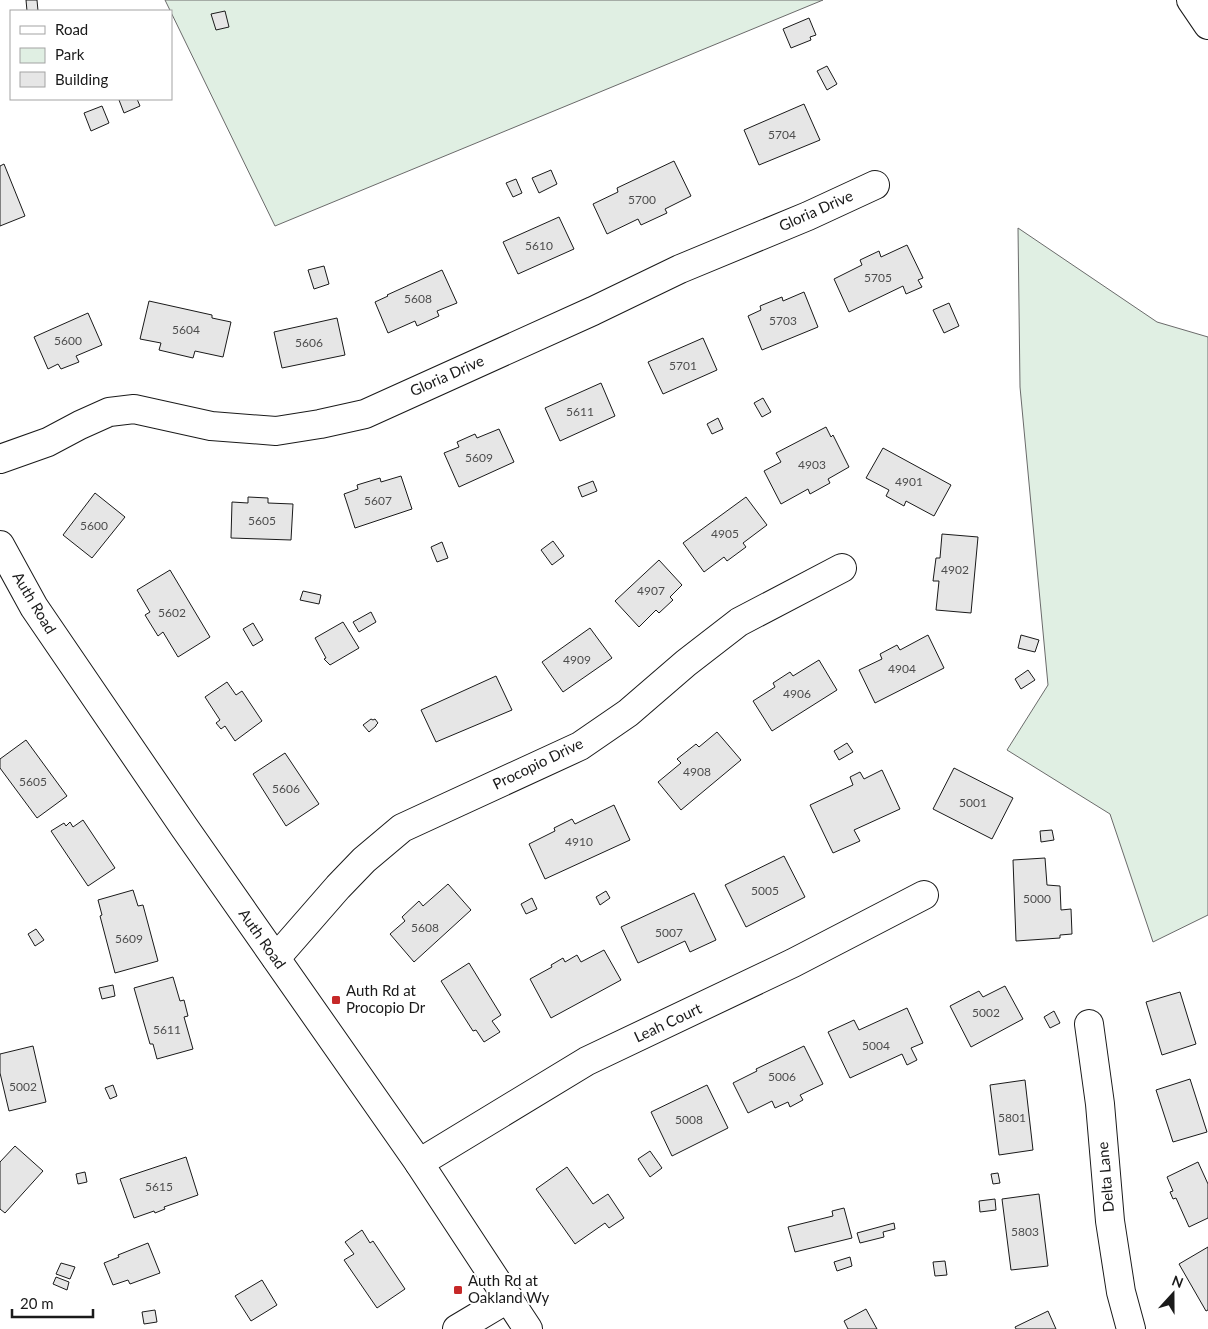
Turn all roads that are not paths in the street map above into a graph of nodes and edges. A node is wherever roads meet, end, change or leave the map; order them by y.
1 (1191, 0) edge
2 (1208, 25) edge
3 (875, 184) dead end
4 (0, 459) edge
5 (0, 545) edge
6 (842, 568) dead end
7 (924, 895) dead end
8 (276, 958) junction
9 (1089, 1024) dead end
10 (419, 1163) junction
11 (509, 1298) junction
12 (457, 1329) edge
13 (528, 1329) edge
14 (1131, 1329) edge

1 - 2 street
3 - 4 street, Gloria Drive
5 - 8 street, Auth Road
6 - 8 street, Procopio Drive
7 - 10 street, Leah Court
8 - 10 street, Auth Road
9 - 14 street, Delta Lane
10 - 11 street, Auth Road
11 - 12 street
11 - 13 street, Auth Road

